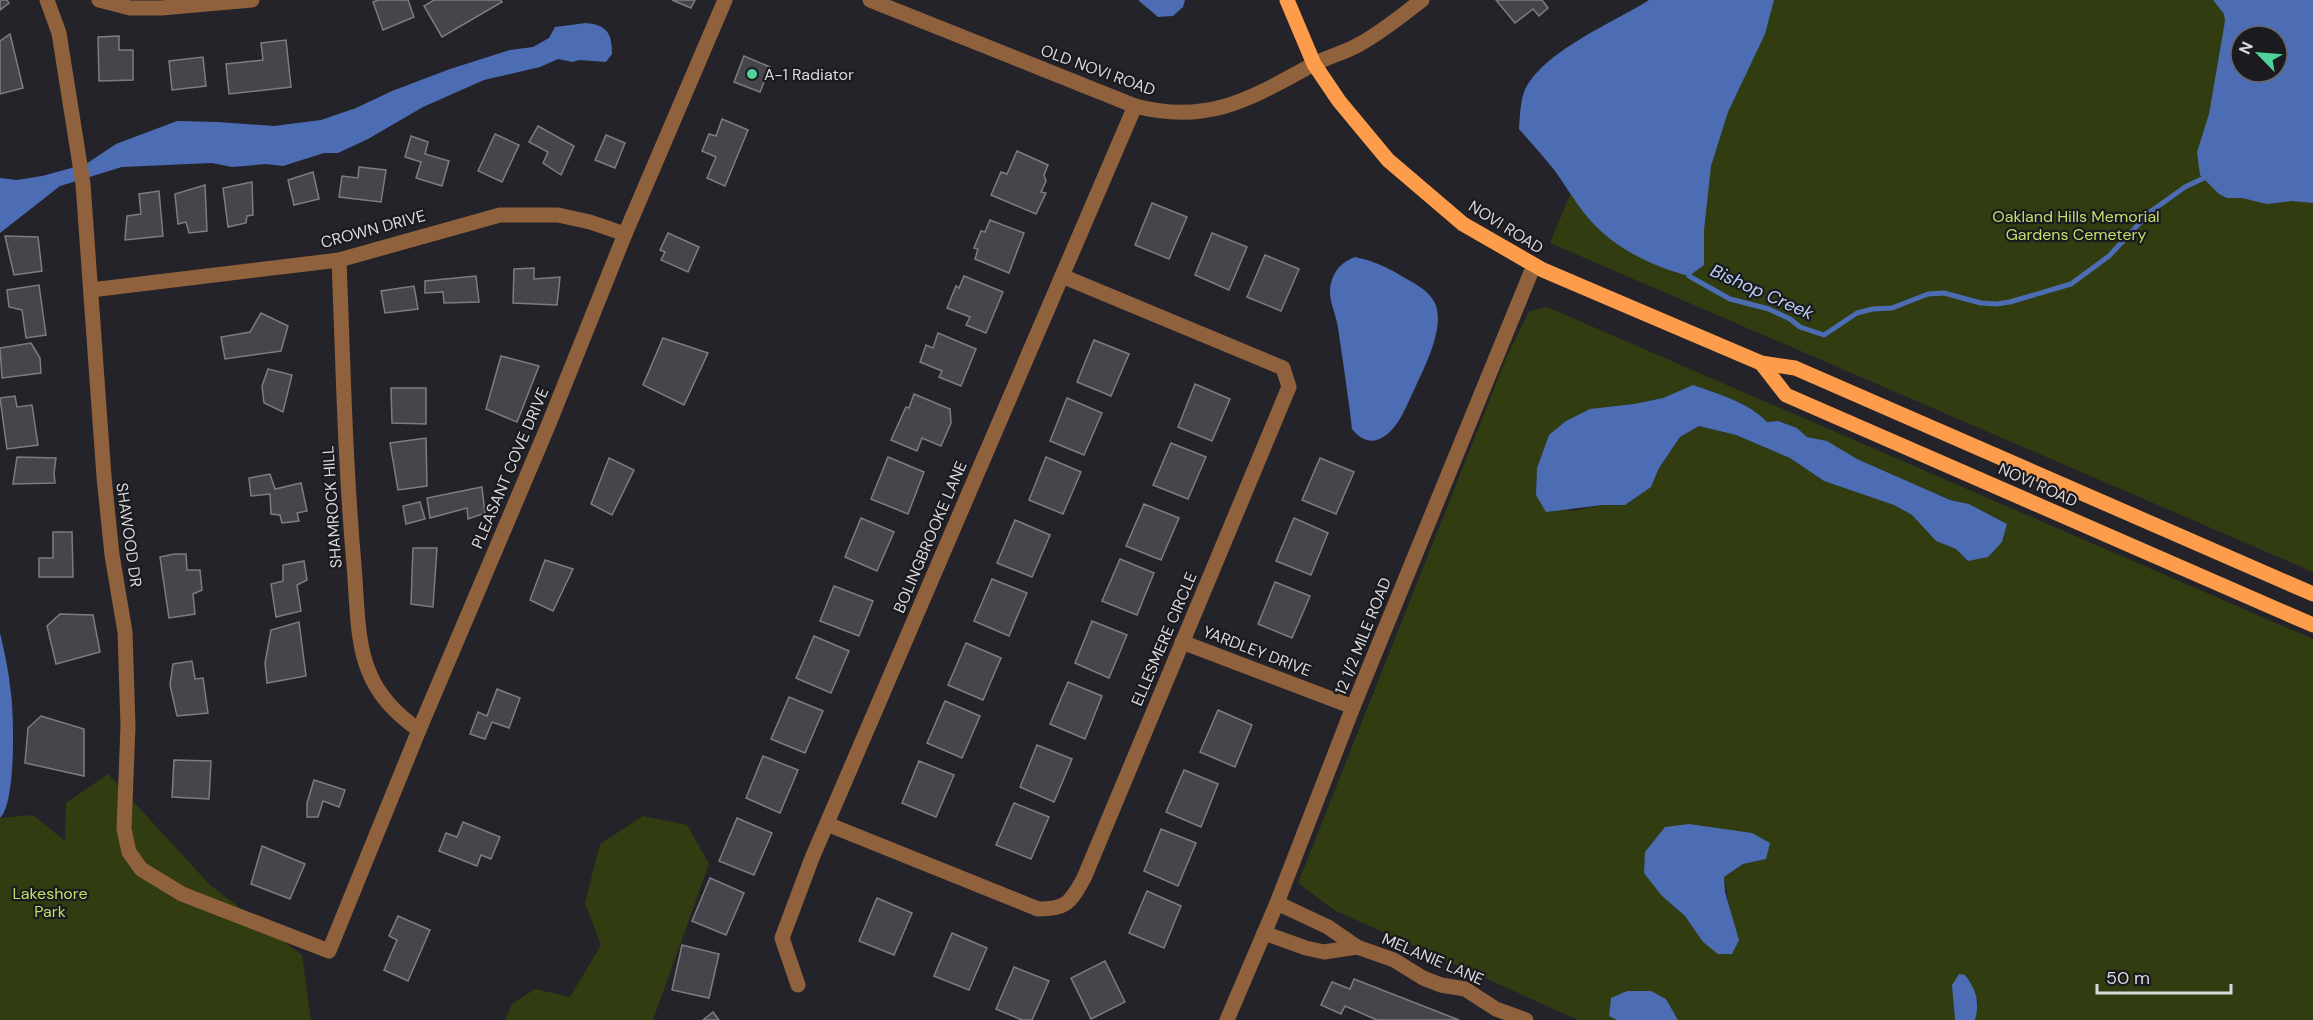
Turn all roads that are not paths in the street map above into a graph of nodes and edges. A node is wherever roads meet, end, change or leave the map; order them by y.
1 (47, 0) edge
2 (99, 0) edge
3 (252, 0) edge
4 (725, 0) edge
5 (870, 0) edge
6 (1287, 0) edge
7 (1422, 0) edge
8 (1314, 64) junction
9 (1135, 106) junction
10 (625, 234) junction
11 (339, 260) junction
12 (1534, 265) junction
13 (1062, 276) junction
14 (91, 290) junction
15 (1761, 363) junction
16 (2313, 594) edge
17 (2313, 625) edge
18 (1182, 642) junction
19 (1353, 707) junction
20 (418, 730) junction
21 (827, 824) junction
22 (1277, 903) junction
23 (1264, 933) junction
24 (1357, 947) junction
25 (329, 951) joint
26 (798, 985) dead end
27 (1227, 1020) edge
28 (1526, 1020) edge

1 - 14 street, SHAWOOD DR
2 - 3 street
4 - 10 street, PLEASANT COVE DRIVE
5 - 9 street, OLD NOVI ROAD
6 - 8 main road, NOVI ROAD
7 - 8 street, OLD NOVI ROAD
8 - 9 street, OLD NOVI ROAD
8 - 12 main road, NOVI ROAD
9 - 13 street, BOLINGBROOKE LANE
10 - 11 street, CROWN DRIVE
10 - 20 street, PLEASANT COVE DRIVE
11 - 14 street, CROWN DRIVE
11 - 20 street, SHAMROCK HILL
12 - 15 main road, NOVI ROAD
12 - 19 street, 12 1/2 MILE ROAD
13 - 18 street, ELLESMERE CIRCLE
13 - 21 street, BOLINGBROOKE LANE
14 - 25 street, SHAWOOD DR
15 - 16 main road, NOVI ROAD
15 - 17 main road, NOVI ROAD
18 - 19 street, YARDLEY DRIVE
18 - 21 street, ELLESMERE CIRCLE
19 - 22 street, 12 1/2 MILE ROAD
20 - 25 street, PLEASANT COVE DRIVE
21 - 26 street, BOLINGBROOKE LANE
22 - 23 street, 12 1/2 MILE ROAD
22 - 24 street, MELANIE LANE
23 - 24 street, MELANIE LANE
23 - 27 street, 12 1/2 MILE ROAD
24 - 28 street, MELANIE LANE

